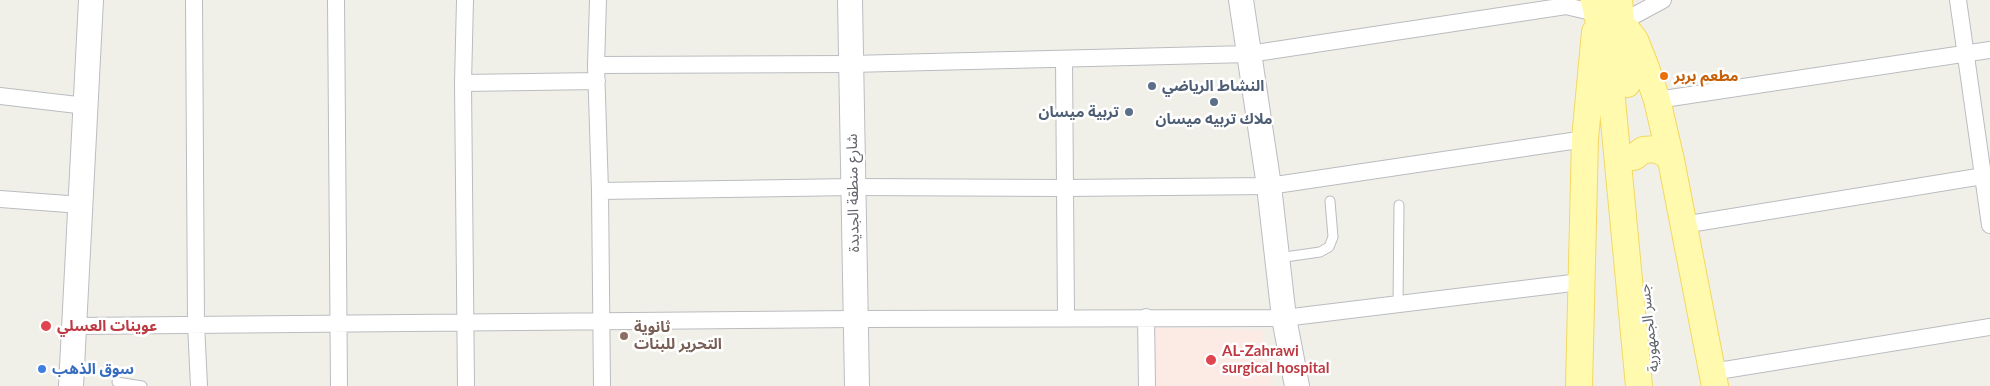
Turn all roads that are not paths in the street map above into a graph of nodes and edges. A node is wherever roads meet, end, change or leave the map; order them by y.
1 (92, 0) edge
2 (194, 0) edge
3 (336, 0) edge
4 (465, 0) edge
5 (598, 0) edge
6 (850, 0) edge
7 (1241, 0) edge
8 (1663, 0) edge
9 (1958, 0) edge
10 (1608, 10) edge
11 (1990, 50) edge
12 (1966, 53) junction
13 (1249, 54) junction
14 (1064, 60) junction
15 (851, 64) junction
16 (596, 73) junction
17 (464, 83) junction
18 (0, 96) edge
19 (1657, 100) junction
20 (86, 106) junction
21 (1585, 139) junction
22 (1634, 157) junction
23 (1670, 160) junction
24 (1986, 176) edge
25 (1269, 186) junction
26 (853, 187) junction
27 (1064, 188) junction
28 (600, 191) junction
29 (0, 199) edge
30 (1330, 201) dead end
31 (81, 205) junction
32 (1399, 205) dead end
33 (1683, 225) junction
34 (1990, 225) edge
35 (1278, 258) junction
36 (1636, 270) junction
37 (1580, 282) junction
38 (1398, 304) junction
39 (1146, 317) junction
40 (855, 318) junction
41 (1066, 318) junction
42 (1284, 318) junction
43 (602, 321) junction
44 (338, 323) junction
45 (464, 323) junction
46 (196, 324) junction
47 (74, 326) junction
48 (1990, 327) edge
49 (1713, 379) edge
50 (117, 382) dead end
51 (72, 386) edge
52 (142, 386) edge
53 (199, 386) edge
54 (339, 386) edge
55 (466, 386) edge
56 (602, 386) edge
57 (857, 386) edge
58 (1147, 386) edge
59 (1297, 386) edge
60 (1579, 386) edge
61 (1639, 386) edge
62 (1656, 386) edge

1 - 20 street
2 - 46 street
3 - 44 street
4 - 17 street
5 - 16 street
6 - 15 street, شارع منطقة الجديدة
7 - 13 street
8 - 10 street
9 - 12 street
10 - 13 street
10 - 19 main road
10 - 21 main road
10 - 22 main road
10 - 36 main road
11 - 12 street
12 - 19 street
12 - 24 street
13 - 14 street
13 - 25 street
14 - 15 street
14 - 27 street
15 - 16 street
15 - 26 street, شارع منطقة الجديدة
16 - 17 street
16 - 28 street
17 - 45 street
18 - 20 street
19 - 23 main road
20 - 31 street
21 - 25 street
21 - 37 main road
22 - 23 main road
22 - 36 main road
23 - 33 main road
24 - 33 street
24 - 34 street
25 - 27 street
25 - 35 street
26 - 27 street
26 - 28 street
26 - 40 street, شارع منطقة الجديدة
27 - 41 street
28 - 43 street
29 - 31 street
30 - 35 lane
31 - 47 street
32 - 38 lane
33 - 49 main road
35 - 42 street
36 - 61 main road, جسر الجمهورية
36 - 62 main road, جسر الجمهورية
37 - 38 street
37 - 60 main road
38 - 42 street
39 - 41 street
39 - 42 street
39 - 58 street
40 - 41 street
40 - 43 street
40 - 57 street, شارع منطقة الجديدة
42 - 59 street
43 - 45 street
43 - 56 street
44 - 45 street
44 - 46 street
44 - 54 street
45 - 55 street
46 - 47 street
46 - 53 street
47 - 51 street
48 - 49 street
50 - 52 lane

